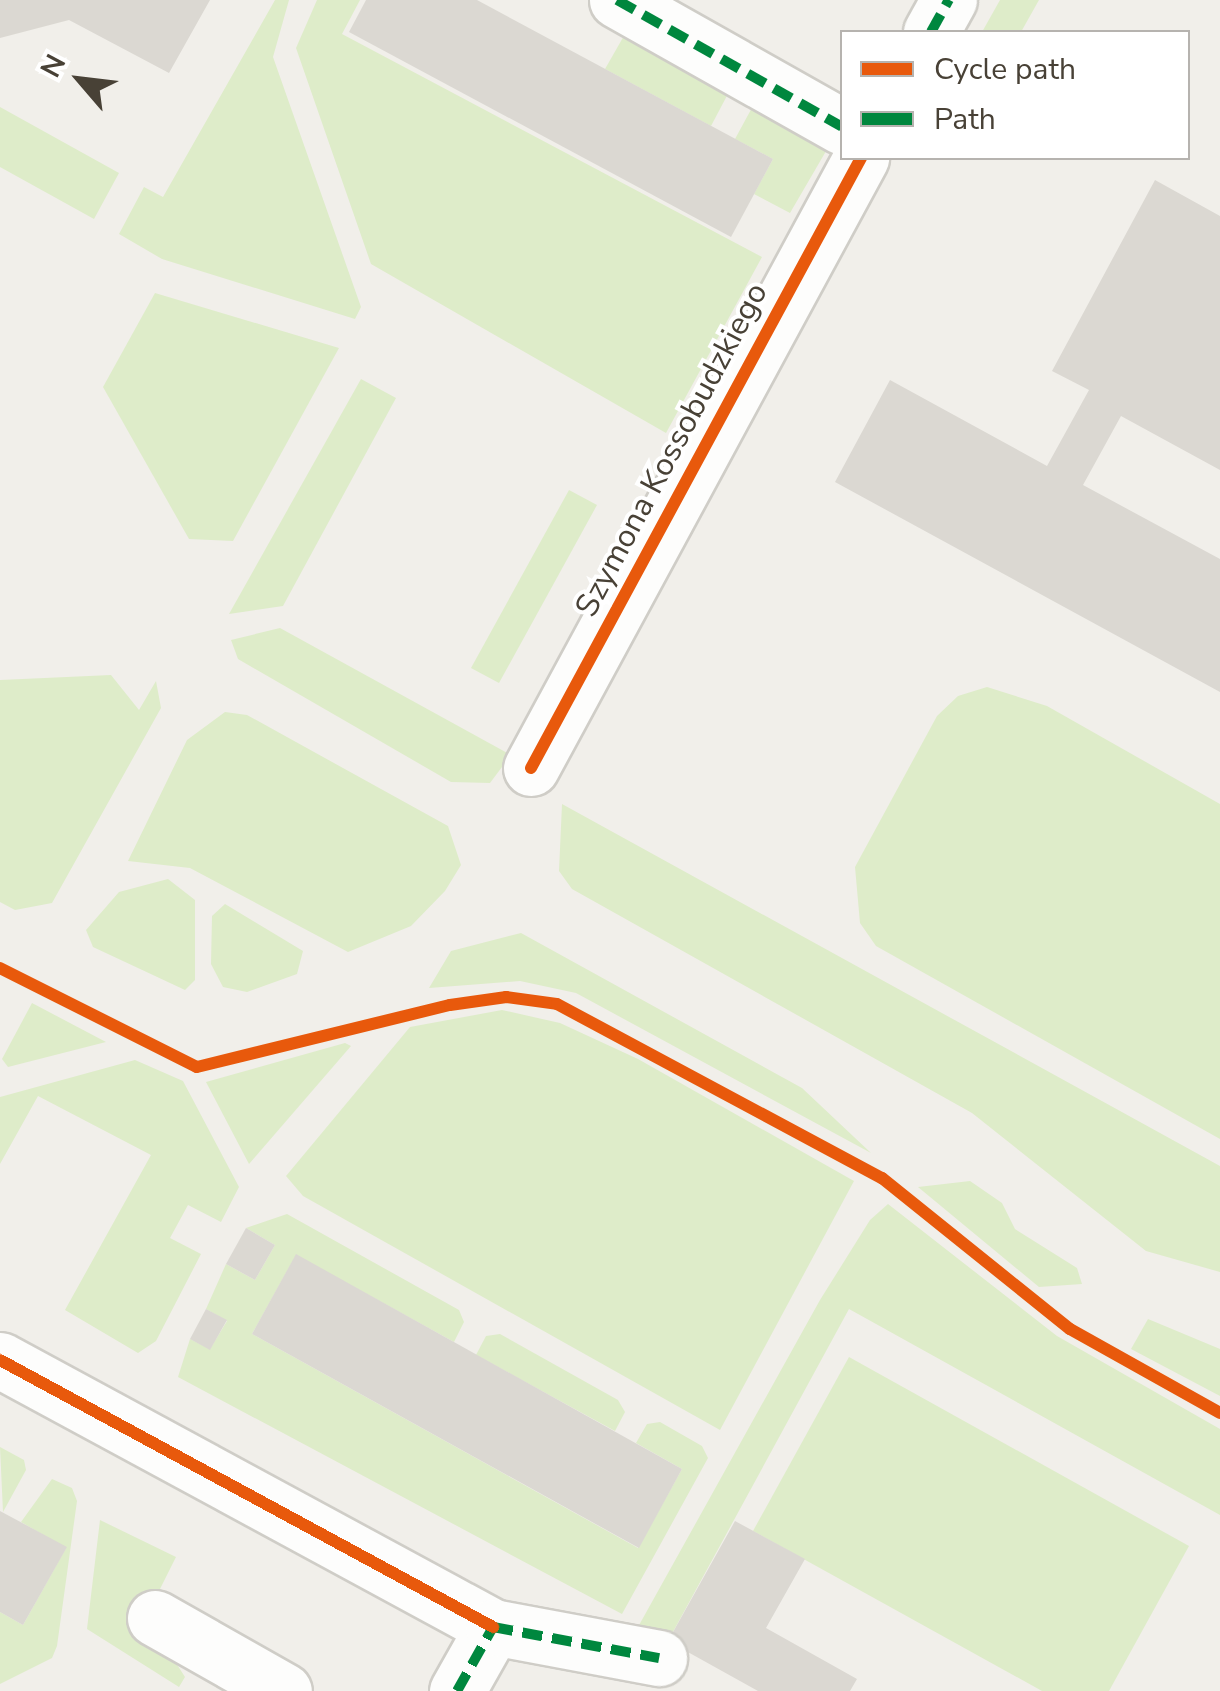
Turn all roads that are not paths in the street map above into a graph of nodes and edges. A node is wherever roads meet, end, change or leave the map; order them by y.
1 (618, 0) edge
2 (948, 0) edge
3 (931, 30) edge
4 (840, 126) edge
5 (860, 160) edge
6 (531, 768) dead end
7 (0, 1360) edge
8 (155, 1618) dead end
9 (492, 1627) junction
10 (659, 1658) dead end
11 (284, 1691) edge
12 (458, 1691) edge

1 - 4 street
2 - 3 street
5 - 6 street, Szymona Kossobudzkiego
7 - 9 street
8 - 11 street
9 - 10 street
9 - 12 street

